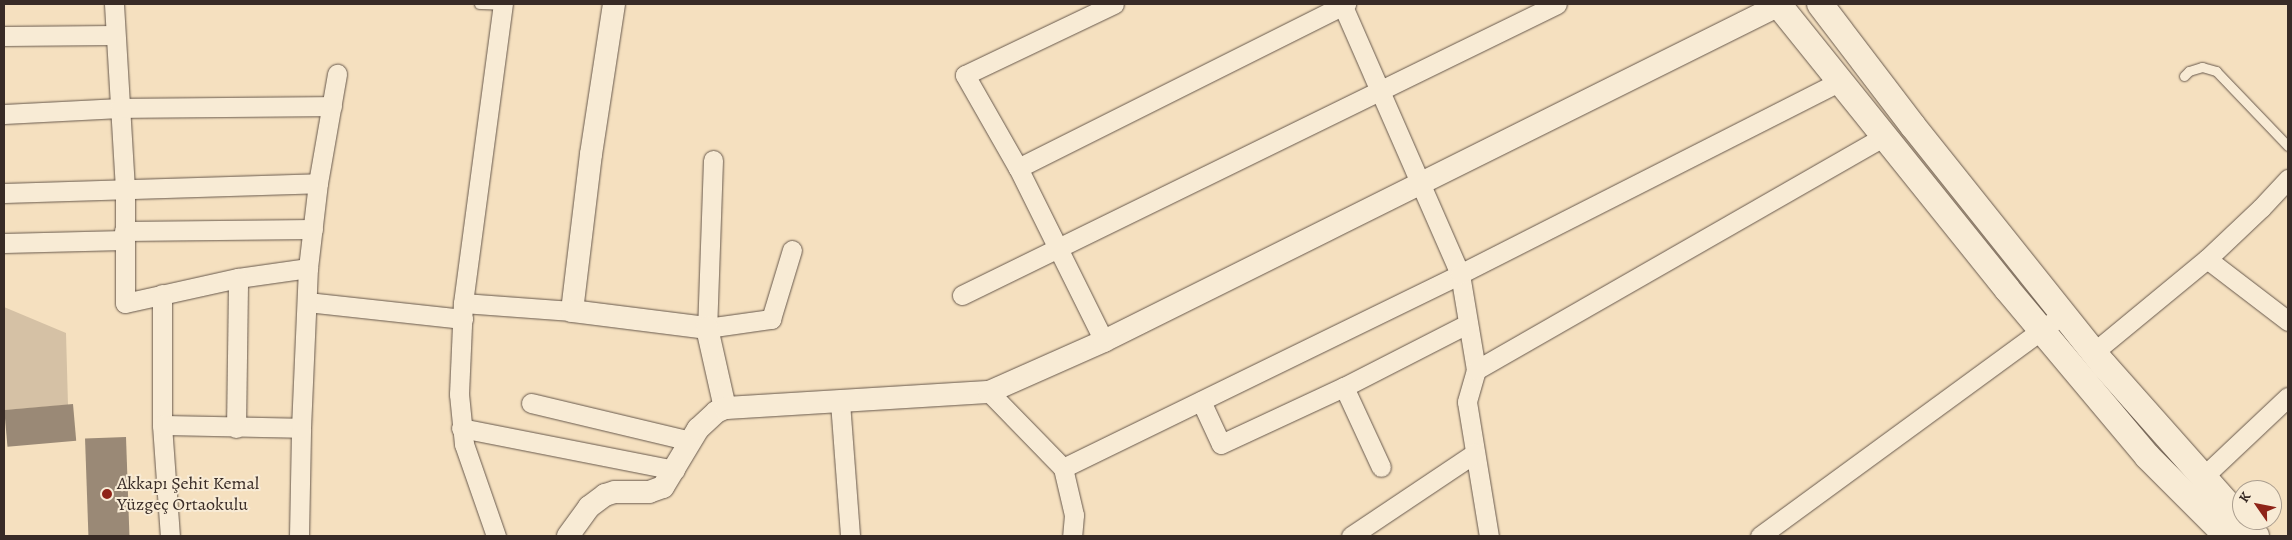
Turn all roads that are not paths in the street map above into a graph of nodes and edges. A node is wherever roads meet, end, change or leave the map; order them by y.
1 (114, 4) edge
2 (480, 4) edge
3 (503, 4) edge
4 (614, 4) edge
5 (1114, 4) edge
6 (1343, 4) edge
7 (1557, 4) edge
8 (1779, 4) edge
9 (1820, 4) edge
10 (116, 35) junction
11 (4, 36) edge
12 (337, 74) dead end
13 (2184, 76) dead end
14 (1840, 81) junction
15 (1379, 90) junction
16 (332, 106) junction
17 (120, 108) junction
18 (4, 114) edge
19 (1884, 136) junction
20 (2288, 146) edge
21 (713, 160) dead end
22 (1018, 168) junction
23 (2288, 179) edge
24 (318, 183) junction
25 (1419, 184) junction
26 (125, 189) junction
27 (4, 193) edge
28 (313, 229) junction
29 (124, 236) junction
30 (4, 243) edge
31 (792, 250) dead end
32 (1058, 250) junction
33 (2206, 259) junction
34 (308, 268) junction
35 (1460, 274) junction
36 (238, 278) junction
37 (162, 294) junction
38 (962, 295) dead end
39 (307, 302) junction
40 (463, 311) junction
41 (572, 311) junction
42 (2063, 314) junction
43 (2288, 321) edge
44 (1467, 324) junction
45 (707, 328) junction
46 (2040, 329) junction
47 (1104, 341) junction
48 (2094, 352) junction
49 (1476, 370) junction
50 (1344, 386) junction
51 (989, 392) junction
52 (2288, 397) edge
53 (1202, 401) junction
54 (840, 402) junction
55 (531, 403) dead end
56 (725, 408) junction
57 (162, 425) junction
58 (236, 428) junction
59 (301, 428) junction
60 (461, 428) junction
61 (690, 441) junction
62 (1475, 453) junction
63 (1381, 467) dead end
64 (1063, 468) junction
65 (675, 470) junction
66 (2203, 478) junction
67 (170, 536) edge
68 (299, 536) edge
69 (496, 536) edge
70 (568, 536) edge
71 (850, 536) edge
72 (1072, 536) edge
73 (1351, 536) edge
74 (1489, 536) edge
75 (1760, 536) edge
76 (2227, 536) edge
77 (2256, 536) edge

1 - 10 street
2 - 3 lane
3 - 40 street
4 - 41 street
5 - 22 street
6 - 15 street
6 - 22 street
7 - 15 street
8 - 14 main road
8 - 25 street
9 - 42 main road
10 - 11 street
10 - 17 street
12 - 16 street
13 - 20 lane
14 - 19 main road
14 - 35 street
15 - 25 street
15 - 32 street
16 - 17 street
16 - 24 street
17 - 18 street
17 - 26 street
19 - 46 main road
19 - 49 street
21 - 45 street
22 - 32 street
23 - 33 street
24 - 26 street
24 - 28 street
25 - 35 street
25 - 47 street
26 - 27 street
26 - 29 street
28 - 29 street
28 - 34 street
29 - 30 street
29 - 37 street
31 - 45 street
32 - 38 street
32 - 47 street
33 - 43 street
33 - 48 street
34 - 36 street
34 - 39 street
35 - 44 street
35 - 53 street
36 - 37 street
36 - 58 street
37 - 57 street
39 - 40 street
39 - 59 street
40 - 41 street
40 - 60 street
41 - 45 street
42 - 46 street
42 - 48 main road
44 - 49 street
44 - 50 street
45 - 56 street
46 - 75 street
46 - 76 main road
47 - 51 street
48 - 66 main road
49 - 62 street
50 - 53 street
50 - 63 street
51 - 54 street
51 - 64 street
52 - 66 street
53 - 64 street
54 - 56 street
54 - 71 street
55 - 61 street
56 - 61 street
57 - 58 street
57 - 67 street
58 - 59 street
59 - 68 street
60 - 65 street
60 - 69 street
61 - 65 street
62 - 73 street
62 - 74 street
64 - 72 street
65 - 70 street
66 - 77 main road

